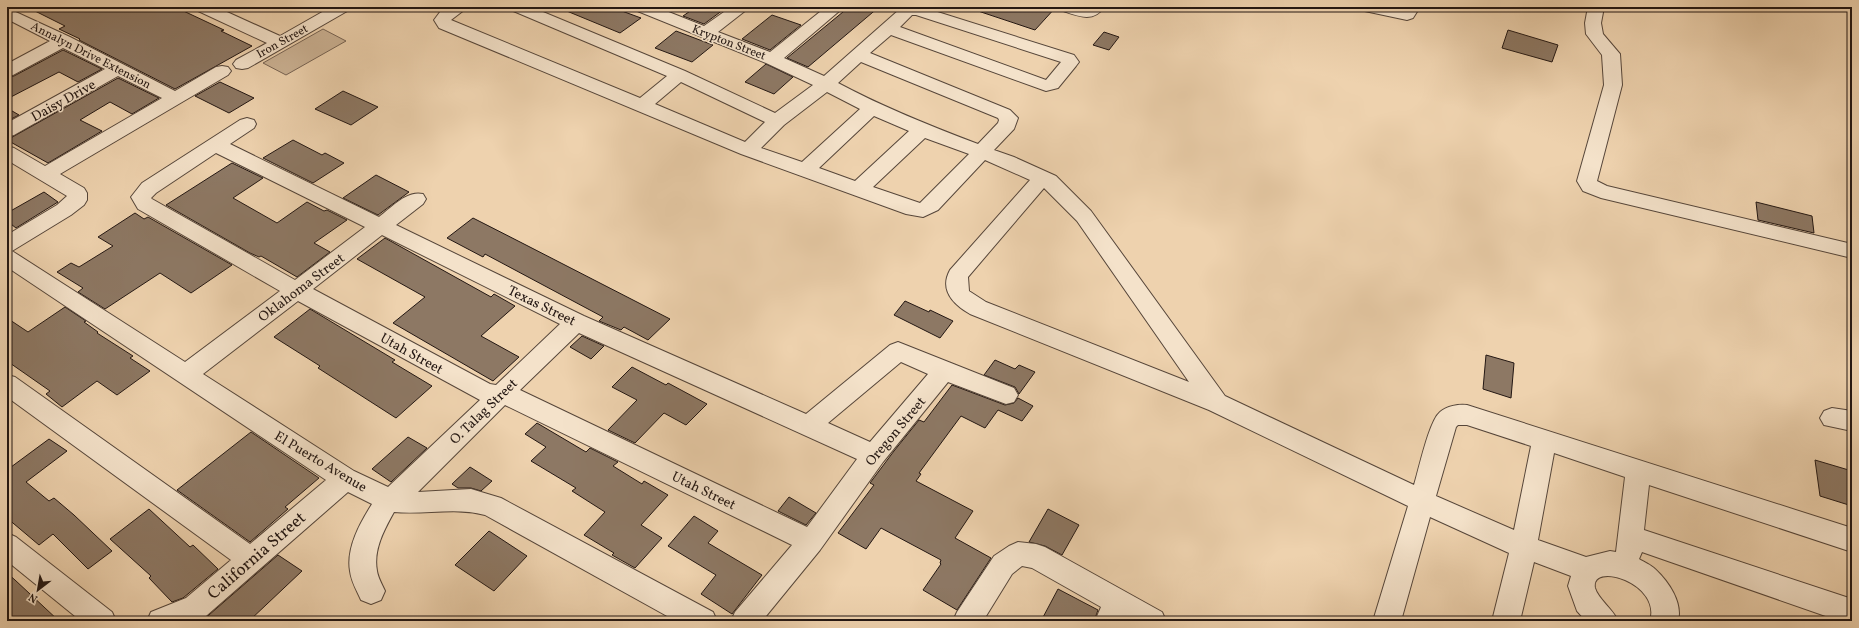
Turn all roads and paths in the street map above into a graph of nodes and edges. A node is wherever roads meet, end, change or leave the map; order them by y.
1 (202, 7) edge
2 (343, 7) edge
3 (460, 7) edge
4 (517, 7) edge
5 (641, 7) edge
6 (742, 7) edge
7 (836, 7) edge
8 (1066, 7) edge
9 (1096, 7) edge
10 (1366, 7) edge
11 (1412, 7) edge
12 (1596, 7) edge
13 (224, 10) edge
14 (9, 15) edge
15 (888, 28) junction
16 (706, 33) junction
17 (992, 34) junction
18 (64, 41) junction
19 (280, 42) junction
20 (1032, 47) junction
21 (859, 55) junction
22 (969, 58) junction
23 (772, 59) junction
24 (242, 64) dead end
25 (118, 69) junction
26 (222, 70) dead end
27 (7, 71) edge
28 (1008, 72) junction
29 (679, 75) junction
30 (826, 84) junction
31 (175, 98) junction
32 (642, 105) junction
33 (872, 108) junction
34 (777, 120) junction
35 (247, 124) dead end
36 (922, 130) junction
37 (7, 131) edge
38 (216, 145) junction
39 (748, 150) junction
40 (7, 152) edge
41 (982, 152) junction
42 (805, 170) junction
43 (46, 174) junction
44 (1042, 178) junction
45 (858, 190) junction
46 (416, 198) dead end
47 (380, 226) junction
48 (7, 245) edge
49 (1852, 251) edge
50 (7, 257) edge
51 (296, 290) junction
52 (576, 322) junction
53 (944, 371) junction
54 (185, 375) junction
55 (7, 384) edge
56 (1006, 395) dead end
57 (498, 396) junction
58 (1217, 403) junction
59 (809, 425) junction
60 (1544, 440) junction
61 (874, 455) junction
62 (1638, 470) junction
63 (345, 479) junction
64 (389, 501) junction
65 (1422, 501) junction
66 (1631, 537) junction
67 (1852, 540) edge
68 (811, 542) junction
69 (7, 545) edge
70 (1524, 547) junction
71 (250, 560) junction
72 (1628, 567) junction
73 (1587, 570) junction
74 (371, 591) dead end
75 (1113, 611) edge
76 (1852, 612) edge
77 (102, 621) edge
78 (161, 621) edge
79 (703, 621) edge
80 (745, 621) edge
81 (967, 621) edge
82 (1152, 621) edge
83 (1387, 621) edge
84 (1506, 621) edge
85 (1604, 621) edge
86 (1664, 621) edge

1 - 13 street
2 - 19 street, Iron Street
3 - 32 street
4 - 29 street
5 - 16 street, Krypton Street
6 - 16 street
7 - 23 street
8 - 9 street
10 - 11 street
12 - 49 street
13 - 19 street
14 - 18 street, Annalyn Drive Extension
15 - 17 street
15 - 21 street
15 - 22 street
16 - 23 street, Krypton Street
17 - 20 street
17 - 22 street
18 - 25 street, Annalyn Drive Extension
18 - 27 street
19 - 24 street, Iron Street
20 - 28 street
20 - 28 street
21 - 30 street
21 - 41 street
22 - 28 street
23 - 30 street, Krypton Street
25 - 31 street, Annalyn Drive Extension
25 - 37 street, Daisy Drive
26 - 31 street
29 - 32 street
29 - 34 street
30 - 33 street, Krypton Street
30 - 34 street
31 - 43 street
32 - 39 street
33 - 36 street, Krypton Street
33 - 42 street
34 - 39 street
35 - 38 street, Utah Street
36 - 41 street, Krypton Street
36 - 45 street
38 - 47 street, Texas Street
38 - 51 street, Utah Street
39 - 42 street
40 - 43 street
41 - 44 street, Krypton Street
41 - 45 street
42 - 45 street
43 - 48 street
44 - 58 street, Krypton Street
44 - 58 street
46 - 47 street, Oklahoma Street
47 - 51 street, Oklahoma Street
47 - 52 street, Texas Street
50 - 54 street, El Puerto Avenue
51 - 54 street, Oklahoma Street
51 - 57 street, Utah Street
52 - 57 street, O. Talag Street
52 - 59 street, Texas Street
53 - 56 street
53 - 59 street
53 - 61 street, Oregon Street
54 - 63 street, El Puerto Avenue
55 - 71 street
57 - 64 street, O. Talag Street
57 - 68 street, Utah Street
58 - 65 street
59 - 61 street, Texas Street
60 - 62 street
60 - 65 street
60 - 70 street
61 - 68 street, Oregon Street
62 - 66 street
62 - 67 street
63 - 64 street, El Puerto Avenue
63 - 71 street, California Street
64 - 74 street, O. Talag Street
64 - 79 street, El Puerto Avenue
65 - 70 street
65 - 83 street
66 - 72 street
66 - 76 street
68 - 80 street, Oregon Street
69 - 77 street
70 - 73 street
70 - 84 street
71 - 78 street, California Street
72 - 73 street
72 - 86 street
73 - 85 street
75 - 81 street
75 - 82 street

